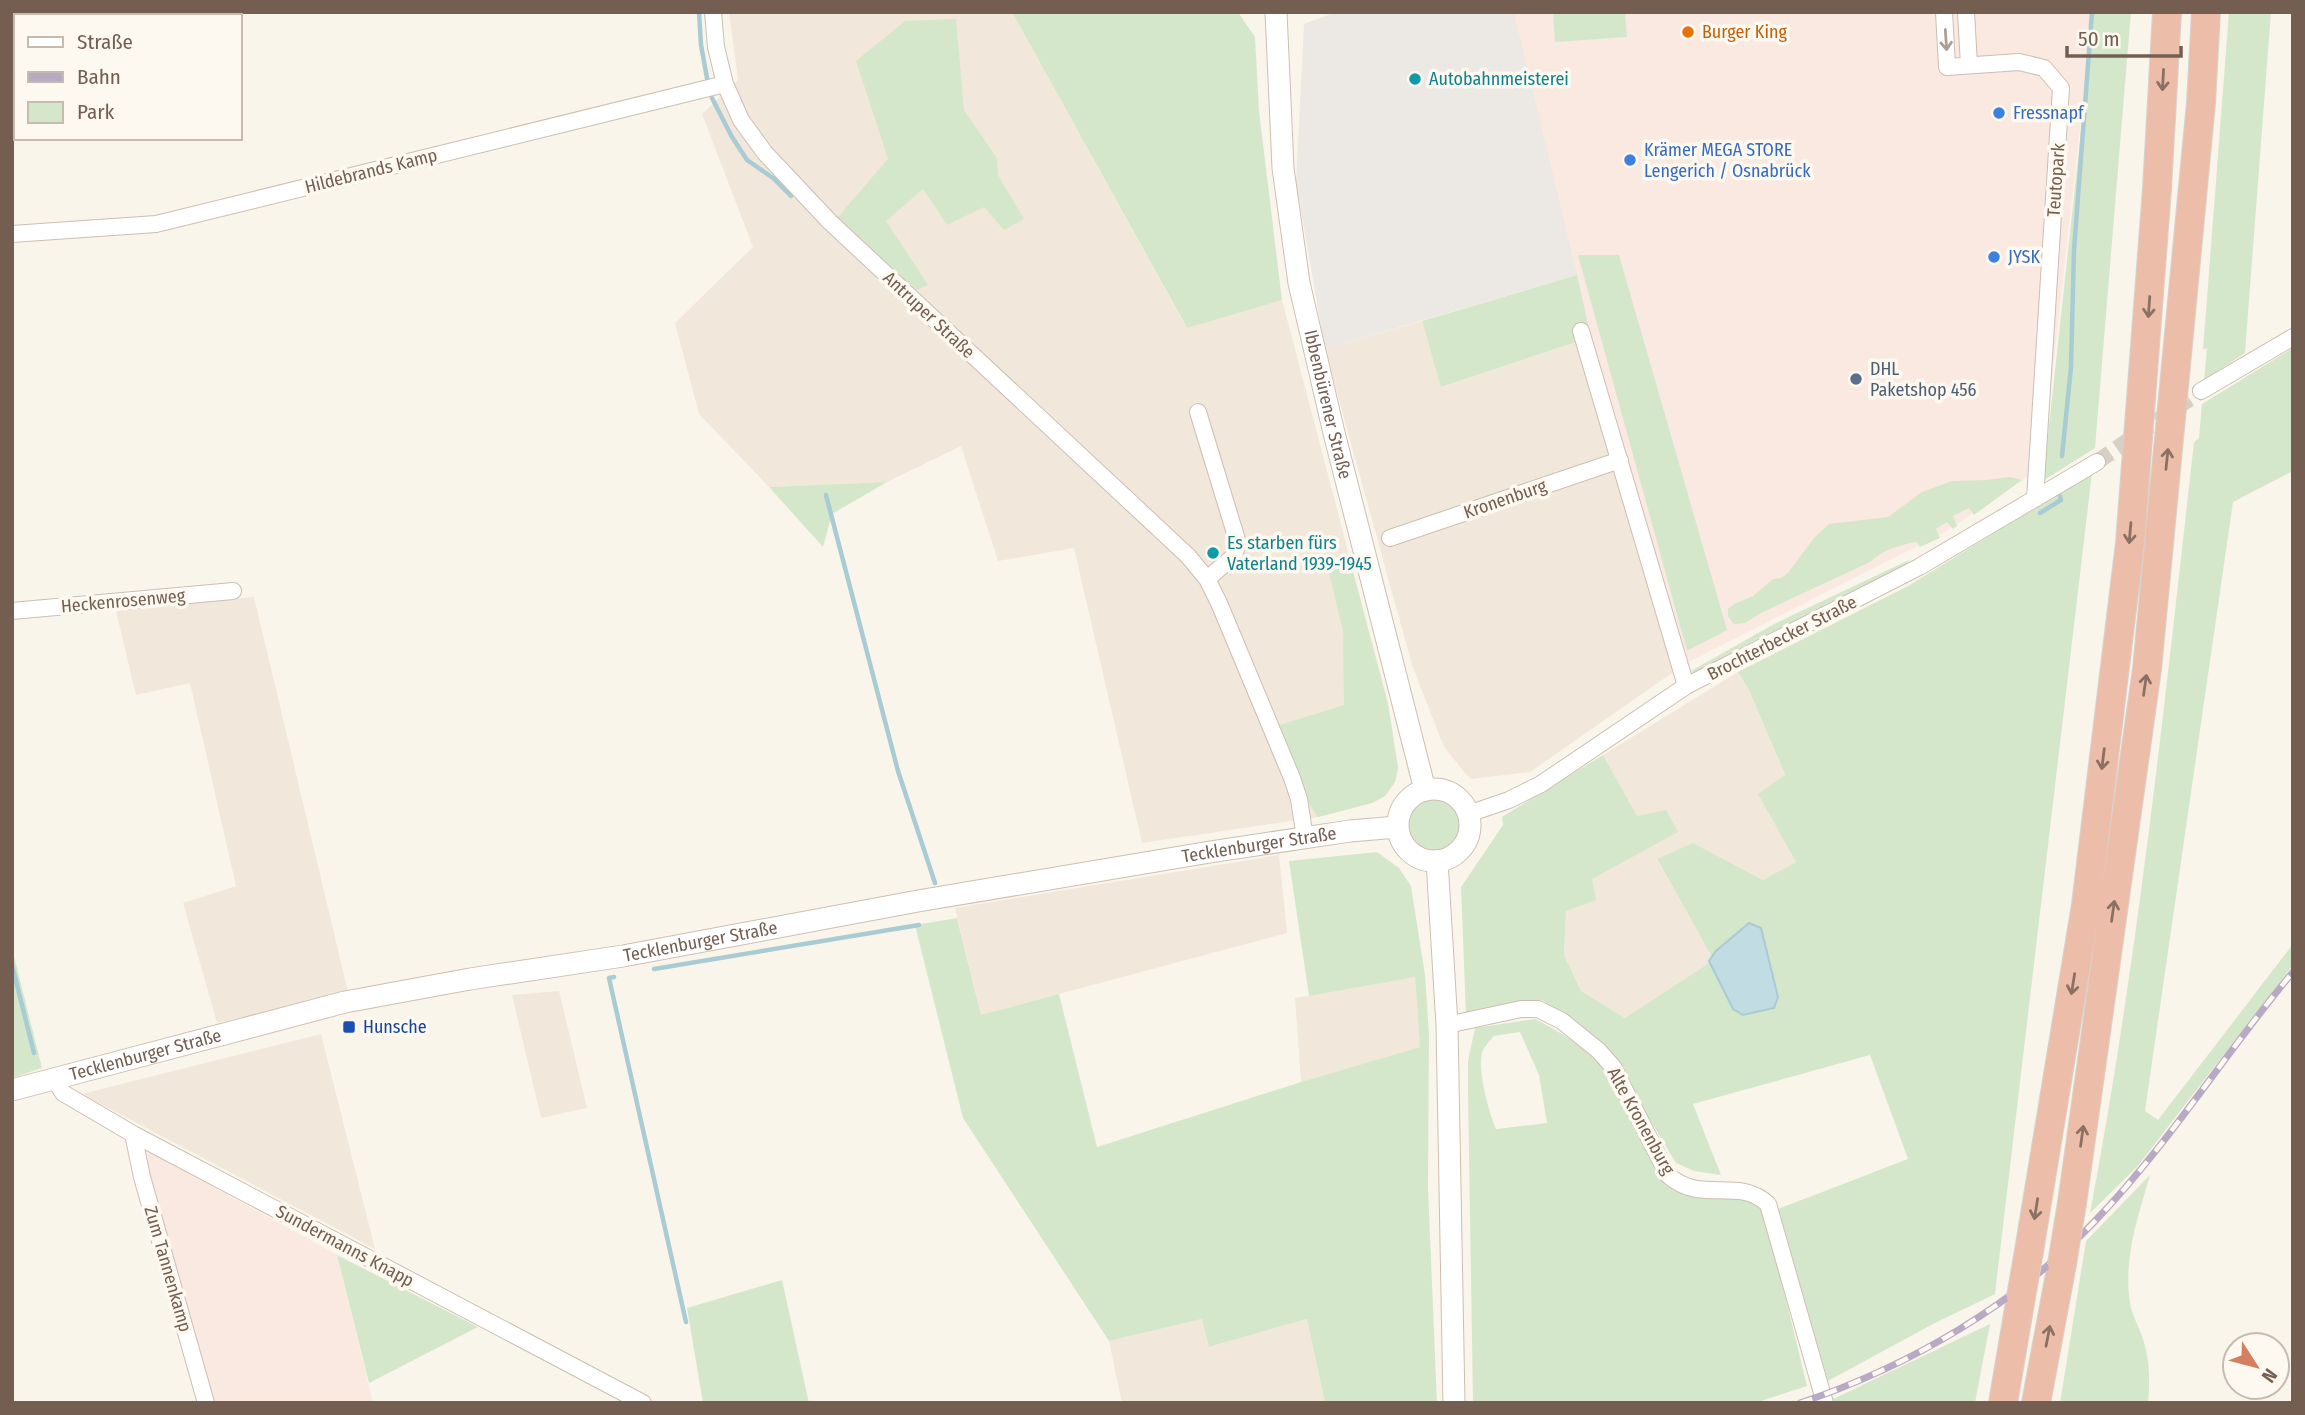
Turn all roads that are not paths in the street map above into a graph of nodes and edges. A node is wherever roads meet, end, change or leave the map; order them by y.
1 (713, 12) edge
2 (1944, 12) edge
3 (1966, 12) edge
4 (2167, 12) edge
5 (2206, 12) edge
6 (1272, 18) edge
7 (1969, 65) junction
8 (725, 84) junction
9 (12, 234) edge
10 (1581, 331) dead end
11 (2293, 337) edge
12 (2201, 391) tunnel mouth
13 (1198, 412) dead end
14 (1620, 460) junction
15 (2097, 461) tunnel mouth
16 (2035, 499) junction
17 (1390, 538) dead end
18 (1207, 579) junction
19 (233, 591) dead end
20 (12, 611) edge
21 (1686, 687) junction
22 (1425, 790) junction
23 (1468, 814) junction
24 (1397, 827) junction
25 (1305, 838) junction
26 (1437, 861) junction
27 (1447, 1025) junction
28 (54, 1079) junction
29 (12, 1090) edge
30 (133, 1134) junction
31 (206, 1403) edge
32 (643, 1403) edge
33 (1454, 1403) edge
34 (1825, 1403) edge
35 (2003, 1403) edge
36 (2036, 1403) edge

1 - 8 street, Antruper Straße
2 -> 7 street, Teutopark
3 - 7 street
4 -> 35 highway, bridge
36 -> 5 highway, bridge
6 - 22 main road, Ibbenbürener Straße
7 - 16 street, Teutopark
8 - 9 street, Hildebrands Kamp
8 - 18 street, Antruper Straße
10 - 14 street
11 - 12 street
13 - 18 street
14 - 17 street, Kronenburg
14 - 21 street
15 - 16 street, Brochterbecker Straße
16 - 21 street, Brochterbecker Straße
18 - 25 street, Antruper Straße
19 - 20 street, Heckenrosenweg
21 - 23 street, Brochterbecker Straße
22 - 23 main road
22 - 24 main road
23 - 26 main road
24 - 25 main road, Tecklenburger Straße
24 - 26 main road
25 - 28 main road, Tecklenburger Straße
26 - 27 main road
27 - 33 main road
27 - 34 street, Alte Kronenburg
28 - 29 main road, Tecklenburger Straße
28 - 30 street, Sundermanns Knapp
30 - 31 street, Zum Tannenkamp
30 - 32 street, Sundermanns Knapp

